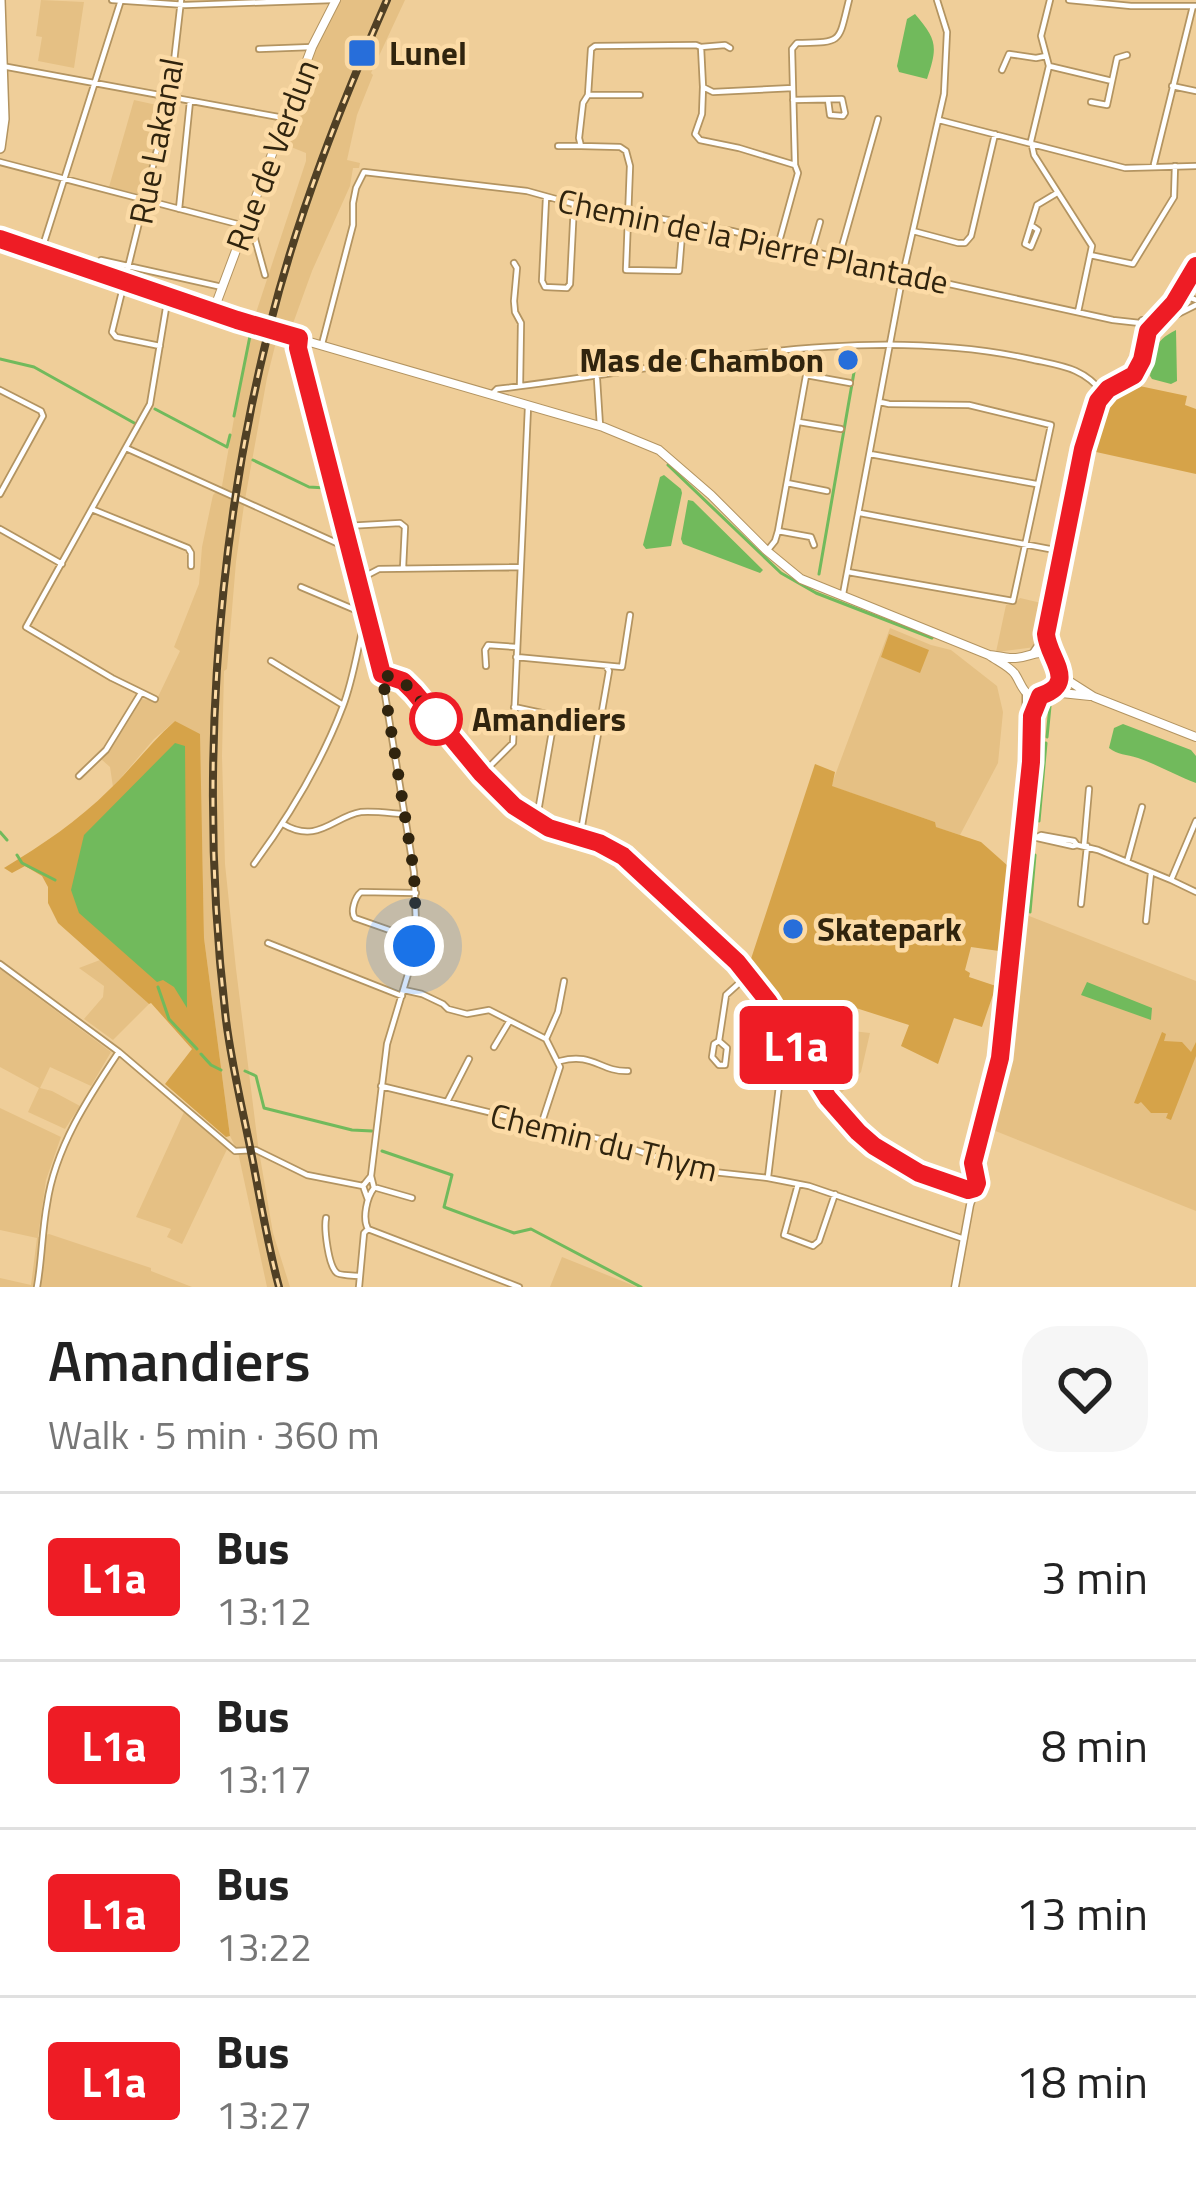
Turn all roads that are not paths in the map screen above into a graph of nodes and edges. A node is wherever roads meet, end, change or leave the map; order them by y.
1 (0, 0) edge
2 (112, 0) edge
3 (121, 0) edge
4 (337, 0) edge
5 (850, 0) edge
6 (937, 0) edge
7 (1050, 0) edge
8 (1069, 0) edge
9 (285, 1) edge
10 (181, 2) edge
11 (244, 2) edge
12 (1194, 6) edge
13 (312, 47) junction
14 (701, 47) junction
15 (730, 48) dead end
16 (259, 49) dead end
17 (1127, 55) dead end
18 (1046, 56) junction
19 (2, 66) edge
20 (1049, 66) junction
21 (1002, 70) dead end
22 (1112, 81) junction
23 (95, 83) junction
24 (1172, 86) junction
25 (703, 87) junction
26 (793, 88) junction
27 (1196, 91) edge
28 (588, 95) junction
29 (640, 95) dead end
30 (170, 98) junction
31 (793, 100) junction
32 (828, 100) dead end
33 (190, 101) junction
34 (1091, 102) dead end
35 (284, 118) junction
36 (878, 119) dead end
37 (938, 120) junction
38 (995, 134) junction
39 (1032, 144) junction
40 (558, 146) dead end
41 (581, 146) junction
42 (0, 148) edge
43 (0, 162) edge
44 (795, 165) junction
45 (1154, 166) junction
46 (1175, 166) junction
47 (1196, 166) edge
48 (64, 179) junction
49 (1058, 193) junction
50 (546, 198) junction
51 (146, 200) junction
52 (574, 204) junction
53 (179, 209) junction
54 (627, 213) junction
55 (683, 222) junction
56 (820, 222) dead end
57 (245, 226) junction
58 (1031, 226) dead end
59 (913, 231) junction
60 (0, 239) edge
61 (779, 242) junction
62 (812, 250) junction
63 (41, 253) junction
64 (1090, 255) junction
65 (839, 257) junction
66 (514, 263) dead end
67 (1196, 266) edge
68 (129, 267) junction
69 (95, 271) junction
70 (903, 274) junction
71 (265, 275) dead end
72 (125, 281) junction
73 (222, 287) junction
74 (1179, 294) junction
75 (168, 296) junction
76 (1196, 302) edge
77 (1174, 303) junction
78 (1181, 311) junction
79 (213, 312) junction
80 (1078, 312) junction
81 (1160, 320) junction
82 (1140, 323) junction
83 (1148, 331) junction
84 (299, 338) junction
85 (322, 344) junction
86 (160, 346) junction
87 (891, 346) junction
88 (812, 348) junction
89 (806, 375) junction
90 (596, 377) junction
91 (850, 383) dead end
92 (520, 386) junction
93 (0, 390) edge
94 (1103, 393) junction
95 (491, 395) junction
96 (880, 402) junction
97 (528, 406) junction
98 (799, 422) junction
99 (600, 426) junction
100 (841, 429) dead end
101 (126, 448) junction
102 (870, 454) junction
103 (0, 471) edge
104 (9, 476) junction
105 (787, 483) junction
106 (1037, 485) junction
107 (827, 490) dead end
108 (0, 494) edge
109 (93, 509) junction
110 (859, 513) junction
111 (345, 526) junction
112 (0, 529) edge
113 (778, 531) junction
114 (1025, 543) junction
115 (814, 545) dead end
116 (350, 549) junction
117 (767, 551) junction
118 (1060, 551) junction
119 (62, 564) junction
120 (191, 566) dead end
121 (519, 567) junction
122 (404, 568) junction
123 (848, 572) junction
124 (358, 580) junction
125 (301, 587) dead end
126 (843, 598) junction
127 (630, 615) dead end
128 (366, 618) junction
129 (1046, 634) junction
130 (516, 647) junction
131 (989, 655) junction
132 (1029, 655) junction
133 (1051, 656) junction
134 (516, 657) junction
135 (271, 661) dead end
136 (486, 665) dead end
137 (606, 666) junction
138 (382, 674) junction
139 (1060, 674) junction
140 (1016, 676) junction
141 (141, 693) junction
142 (1026, 693) junction
143 (1045, 694) junction
144 (1094, 697) junction
145 (155, 698) dead end
146 (343, 705) junction
147 (514, 707) junction
148 (1196, 737) edge
149 (482, 774) junction
150 (79, 776) dead end
151 (1089, 789) dead end
152 (1142, 807) dead end
153 (403, 814) junction
154 (530, 818) junction
155 (1196, 822) edge
156 (283, 824) junction
157 (1024, 835) junction
158 (580, 837) junction
159 (1082, 846) junction
160 (1127, 862) junction
161 (254, 864) dead end
162 (1151, 873) junction
163 (1171, 880) junction
164 (1196, 892) edge
165 (416, 893) junction
166 (1081, 904) dead end
167 (1146, 921) dead end
168 (415, 939) junction
169 (268, 943) dead end
170 (0, 964) edge
171 (748, 975) junction
172 (564, 981) dead end
173 (403, 993) junction
174 (509, 1022) junction
175 (790, 1036) junction
176 (546, 1039) junction
177 (719, 1041) dead end
178 (494, 1047) dead end
179 (119, 1052) junction
180 (469, 1059) dead end
181 (558, 1061) junction
182 (628, 1071) dead end
183 (381, 1086) junction
184 (446, 1102) junction
185 (541, 1125) junction
186 (768, 1178) junction
187 (966, 1183) junction
188 (798, 1184) junction
189 (369, 1187) junction
190 (835, 1194) junction
191 (412, 1198) dead end
192 (326, 1218) dead end
193 (368, 1229) junction
194 (964, 1238) junction
195 (359, 1276) junction
196 (37, 1287) edge
197 (358, 1287) edge
198 (519, 1287) edge
199 (955, 1287) edge

1 - 19 main road
2 - 3 street
3 - 10 street
3 - 23 street
4 - 9 street
4 - 13 main road, Rue de Verdun
5 - 26 street
6 - 37 street
7 - 18 street
8 - 12 street
9 - 11 street
10 - 11 street
10 - 30 street, Rue Lakanal
12 - 24 street
13 - 16 street
13 - 35 main road, Rue de Verdun
14 - 15 street
14 - 25 street
14 - 28 street
17 - 22 street
18 - 20 street
18 - 21 street
19 - 23 street
19 - 42 main road
20 - 22 street
20 - 39 street
22 - 34 street
23 - 30 street
23 - 48 street
24 - 27 street
24 - 45 street
25 - 26 street
25 - 44 street
26 - 31 street
28 - 29 street
28 - 41 street
30 - 33 street
30 - 51 street, Rue Lakanal
31 - 32 street
31 - 44 street
33 - 35 street
33 - 53 street
35 - 57 main road, Rue de Verdun
36 - 65 street
37 - 38 street
37 - 59 street
38 - 39 street
38 - 59 street
39 - 45 street
39 - 49 street
40 - 41 street
41 - 54 street
43 - 48 street
44 - 61 street
45 - 46 street
46 - 47 street
46 - 64 street
48 - 51 street
48 - 63 street
49 - 58 street
49 - 64 street
50 - 52 street, Chemin de la Pierre Plantade
50 - 52 street
50 - 85 street, Chemin de la Pierre Plantade
51 - 53 street
51 - 68 street, Rue Lakanal
52 - 54 street, Chemin de la Pierre Plantade
53 - 57 street
54 - 55 street, Chemin de la Pierre Plantade
54 - 55 street
55 - 61 street, Chemin de la Pierre Plantade
56 - 62 street
57 - 71 street
57 - 73 main road, Rue de Verdun
59 - 70 street
60 - 63 main road
61 - 62 street, Chemin de la Pierre Plantade
62 - 65 street, Chemin de la Pierre Plantade
63 - 69 main road
64 - 80 street
65 - 70 street, Chemin de la Pierre Plantade
66 - 92 street
67 - 74 street
68 - 69 street
68 - 72 street, Rue Lakanal
68 - 73 street
69 - 72 main road
70 - 80 street, Chemin de la Pierre Plantade
70 - 87 street
72 - 75 main road
72 - 86 street, Rue Lakanal
73 - 79 main road, Rue de Verdun
74 - 76 street
74 - 77 street
75 - 79 main road
75 - 86 street
76 - 78 street, Chemin de la Pierre Plantade
77 - 78 street
77 - 81 street
78 - 81 street, Chemin de la Pierre Plantade
79 - 84 main road
80 - 82 street, Chemin de la Pierre Plantade
81 - 82 street, Chemin de la Pierre Plantade
81 - 83 street
82 - 83 street
83 - 94 street
84 - 85 main road
84 - 111 street
85 - 95 main road
86 - 101 street
87 - 88 street
87 - 94 street
87 - 96 street
88 - 89 street
88 - 90 street
89 - 91 street
89 - 98 street
90 - 92 street
90 - 99 street
92 - 95 street
93 - 104 street
94 - 118 street
95 - 97 main road
96 - 102 street
96 - 106 street
97 - 99 main road
97 - 121 street
98 - 100 street
98 - 105 street
99 - 117 main road
101 - 109 street
101 - 116 street
102 - 106 street
102 - 110 street
103 - 104 street
104 - 108 street
105 - 107 street
105 - 113 street
106 - 114 street
109 - 119 street
109 - 120 street
110 - 114 street
110 - 123 street
111 - 116 street
111 - 122 street
112 - 119 street
113 - 115 street
113 - 117 street
114 - 118 street
114 - 123 street
116 - 124 street
117 - 126 main road
118 - 129 street
119 - 141 street
121 - 122 street
121 - 130 street
122 - 124 street
123 - 126 street
124 - 128 street
125 - 128 street
126 - 131 main road
127 - 137 street
128 - 138 street
128 - 146 street
129 - 132 street
129 - 133 street
130 - 134 street
130 - 136 street
131 - 132 main road
131 - 140 main road
132 - 133 main road
132 - 140 main road
133 - 139 main road
134 - 137 street
134 - 147 street
135 - 146 street
137 - 158 street
138 - 149 street
138 - 153 street
139 - 143 main road
139 - 144 main road
140 - 142 main road
141 - 145 street
141 - 150 street
142 - 143 main road
142 - 187 street
143 - 144 main road
143 - 157 street
144 - 148 main road
146 - 156 street
147 - 149 street
147 - 154 street
149 - 154 street
151 - 159 street
152 - 160 street
153 - 156 street
153 - 165 street
154 - 158 street
155 - 163 street
156 - 161 street
157 - 159 street
157 - 187 street
158 - 171 street
159 - 160 street
159 - 166 street
160 - 162 street
162 - 163 street
162 - 167 street
163 - 164 street
165 - 168 street
165 - 168 street
168 - 173 street
169 - 173 street
170 - 179 street
171 - 175 street
171 - 177 street
172 - 176 street
173 - 174 street
173 - 183 street
174 - 176 street
174 - 178 street
175 - 186 street
175 - 187 street
176 - 181 street
179 - 189 street
179 - 196 street
180 - 184 street
181 - 182 street
181 - 185 street
183 - 184 street, Chemin du Thym
183 - 189 street
184 - 185 street, Chemin du Thym
185 - 186 street, Chemin du Thym
186 - 188 street, Chemin du Thym
187 - 194 street
188 - 190 street, Chemin du Thym
188 - 190 street
189 - 191 street
189 - 193 street
190 - 194 street, Chemin du Thym
192 - 195 street
193 - 195 street
193 - 198 street
194 - 199 street
195 - 197 street

